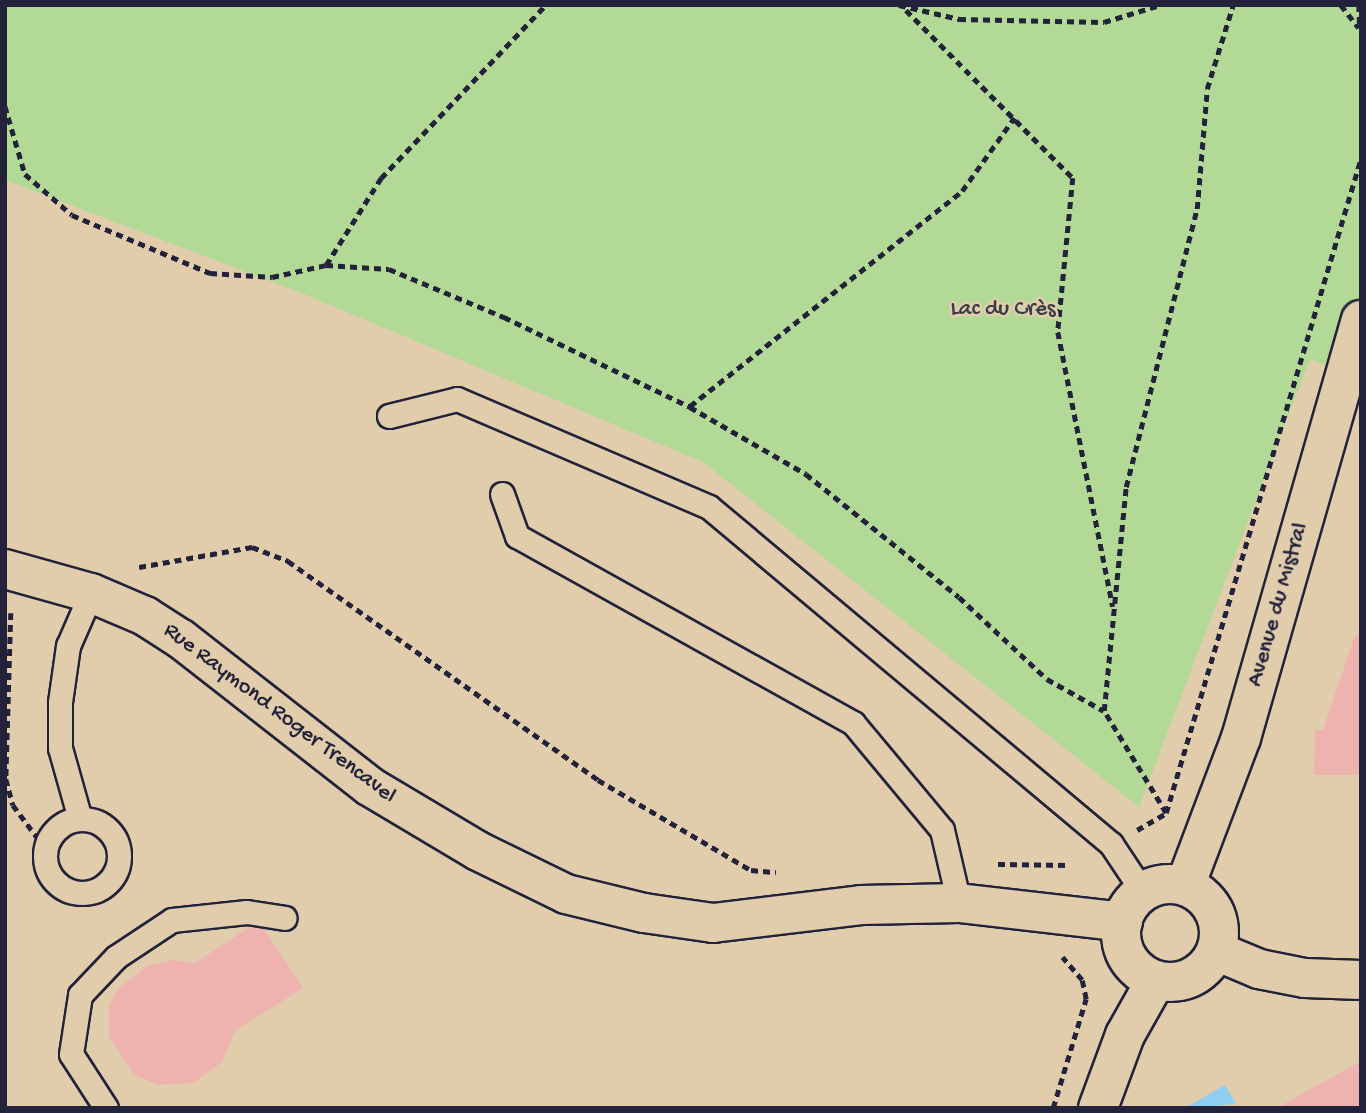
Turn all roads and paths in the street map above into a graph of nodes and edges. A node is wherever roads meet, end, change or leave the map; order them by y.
1 (546, 5) edge
2 (899, 5) edge
3 (1160, 5) edge
4 (1233, 5) edge
5 (1341, 5) edge
6 (1359, 5) edge
7 (906, 10) junction
8 (1360, 28) edge
9 (5, 106) edge
10 (1014, 118) junction
11 (1361, 158) edge
12 (326, 265) junction
13 (1361, 320) edge
14 (690, 407) junction
15 (389, 416) dead end
16 (502, 494) dead end
17 (131, 566) dead end
18 (9, 570) edge
19 (92, 593) junction
20 (1115, 614) junction
21 (1104, 711) junction
22 (1166, 813) junction
23 (80, 820) junction
24 (1133, 832) dead end
25 (46, 849) junction
26 (1082, 859) dead end
27 (953, 863) junction
28 (1070, 865) junction
29 (786, 873) dead end
30 (1068, 877) dead end
31 (1185, 886) junction
32 (959, 903) junction
33 (1133, 907) junction
34 (285, 918) dead end
35 (1058, 951) dead end
36 (1216, 951) junction
37 (1156, 980) junction
38 (1361, 980) edge
39 (106, 1108) edge
40 (1053, 1108) edge
41 (1098, 1108) edge

1 - 12 path
2 - 7 path
3 - 7 path
4 - 20 path
5 - 8 path
6 - 8 path
7 - 10 path
9 - 12 path
10 - 14 path
10 - 20 path
11 - 22 path
12 - 14 path
13 - 31 street, Avenue du Mistral
14 - 21 path
15 - 33 lane
16 - 27 lane
17 - 29 path
18 - 19 street, Rue Raymond Roger Trencavel
18 - 25 path
19 - 23 lane
19 - 32 street, Rue Raymond Roger Trencavel
20 - 21 path
21 - 22 path
22 - 24 path
23 - 25 lane
23 - 25 lane
26 - 28 path
27 - 28 path
27 - 32 lane
28 - 30 path
31 - 33 street
31 - 36 street
32 - 33 street, Rue Raymond Roger Trencavel
33 - 37 street
34 - 39 lane
35 - 40 path
36 - 37 street
36 - 38 street
37 - 41 street

